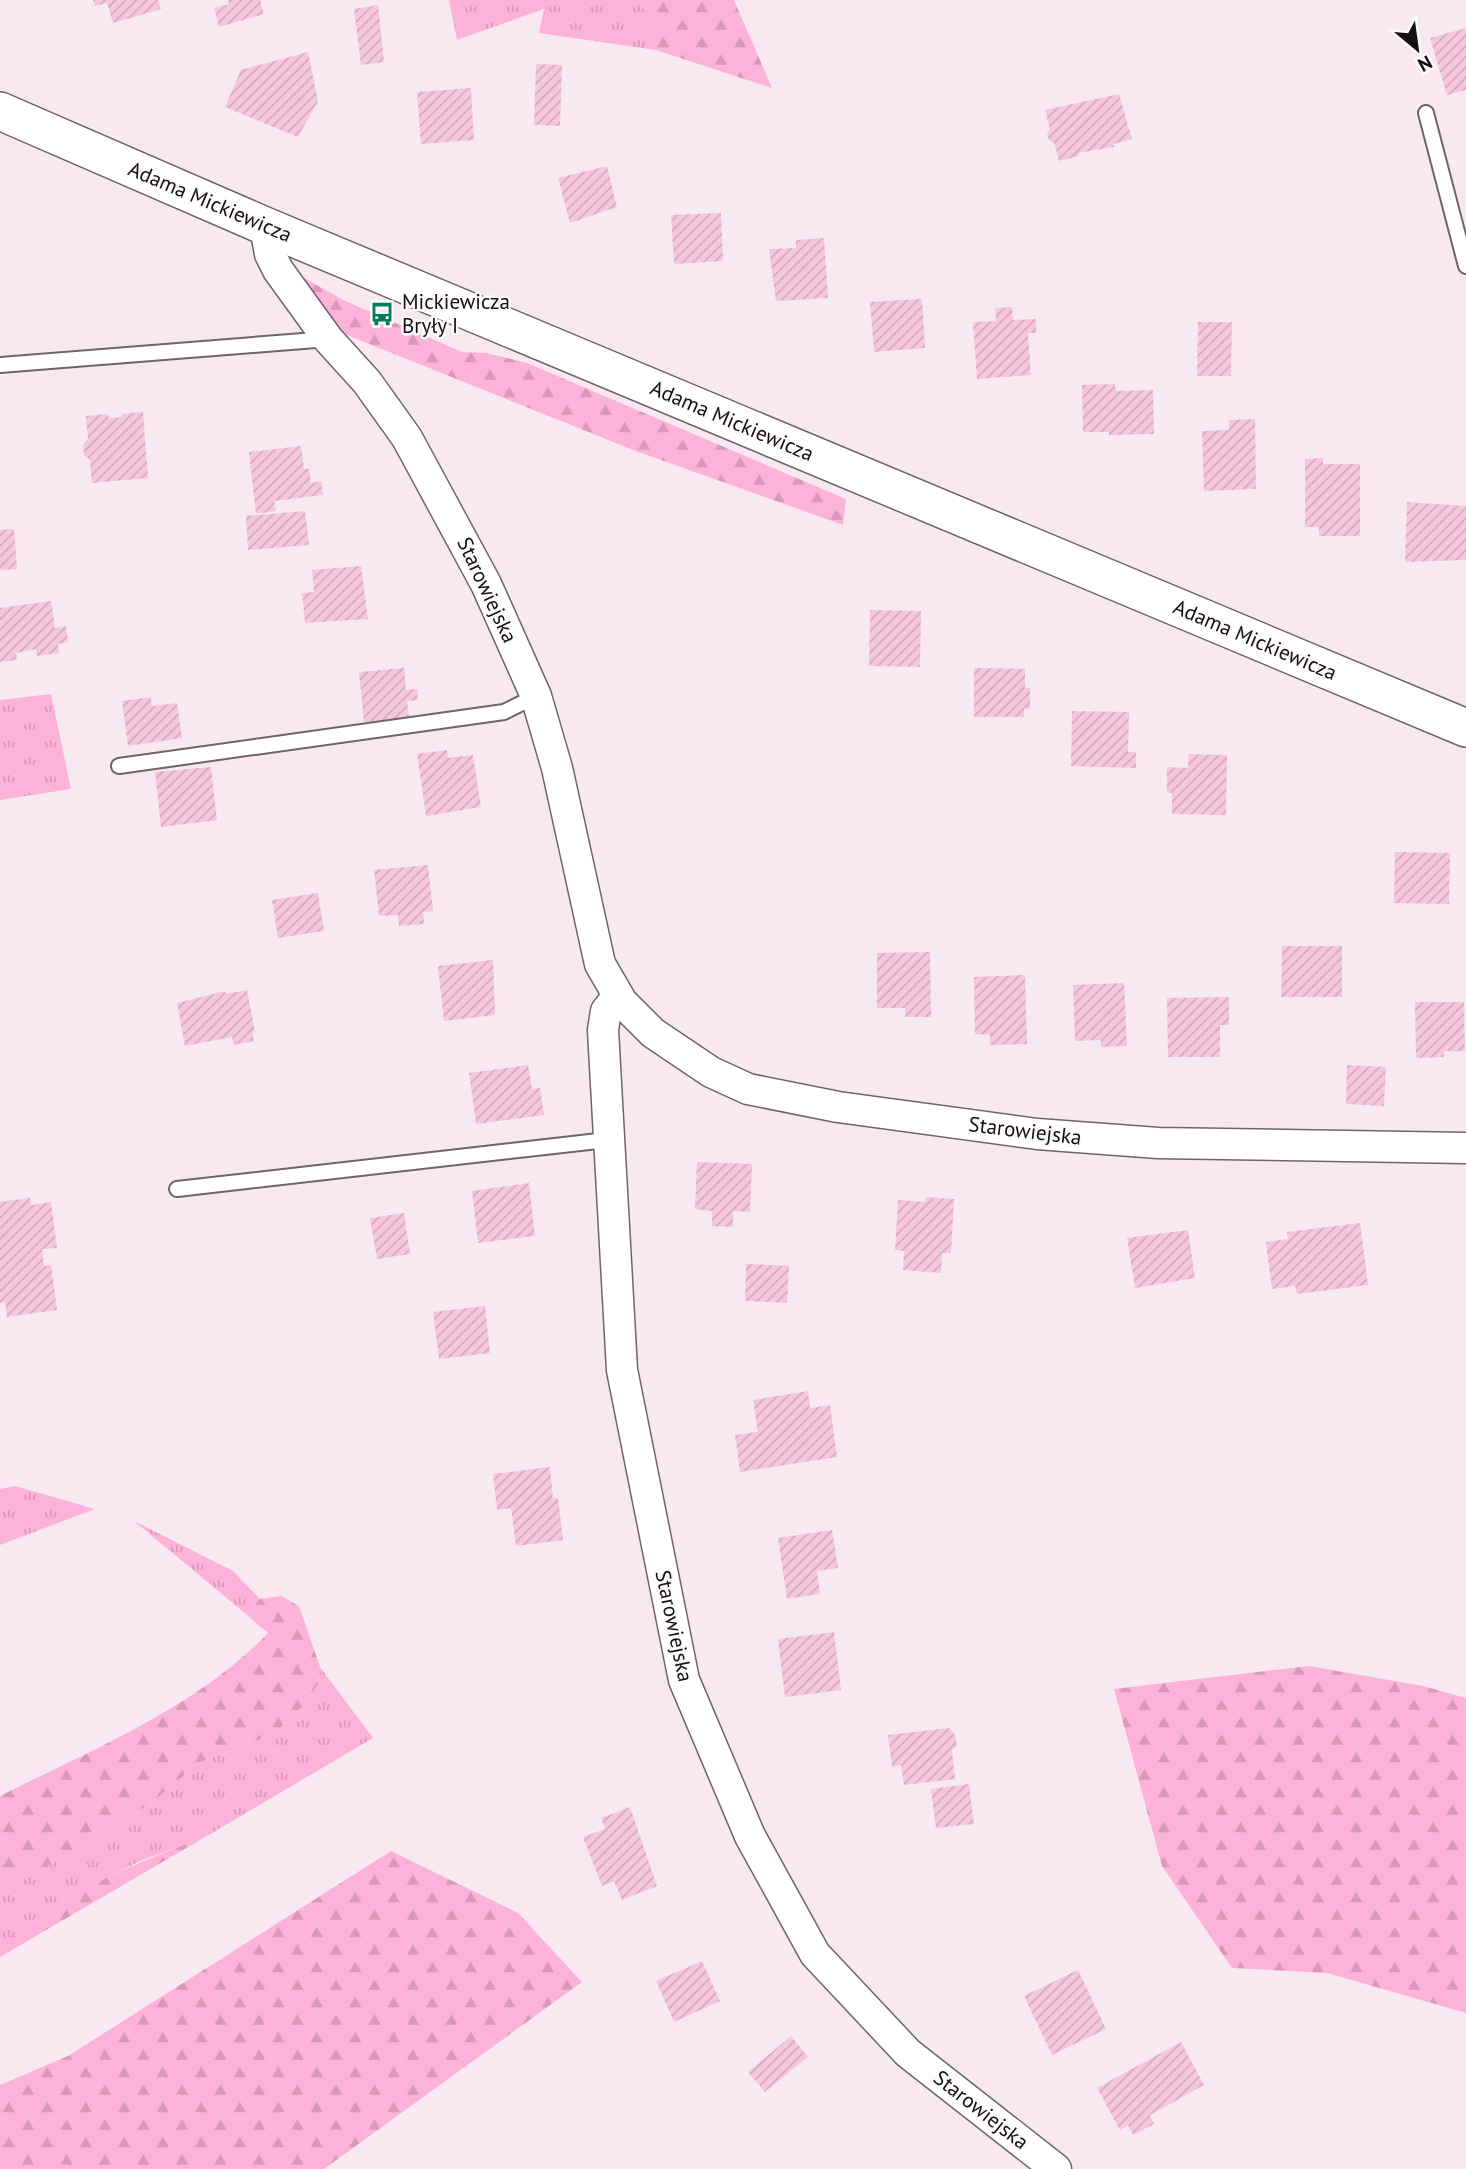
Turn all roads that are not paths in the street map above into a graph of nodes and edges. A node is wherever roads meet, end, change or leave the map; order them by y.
1 (0, 111) edge
2 (1426, 113) dead end
3 (265, 226) junction
4 (1466, 266) edge
5 (328, 339) junction
6 (0, 366) edge
7 (536, 696) junction
8 (1466, 728) edge
9 (118, 766) dead end
10 (618, 996) junction
11 (607, 1140) junction
12 (1466, 1148) edge
13 (177, 1189) dead end
14 (1056, 2169) edge

1 - 3 street, Adama Mickiewicza
2 - 4 lane
3 - 5 street, Starowiejska
3 - 8 street, Adama Mickiewicza
5 - 6 lane
5 - 7 street, Starowiejska
7 - 9 lane
7 - 10 street, Starowiejska
10 - 11 street, Starowiejska
10 - 12 street, Starowiejska
11 - 13 lane
11 - 14 street, Starowiejska

